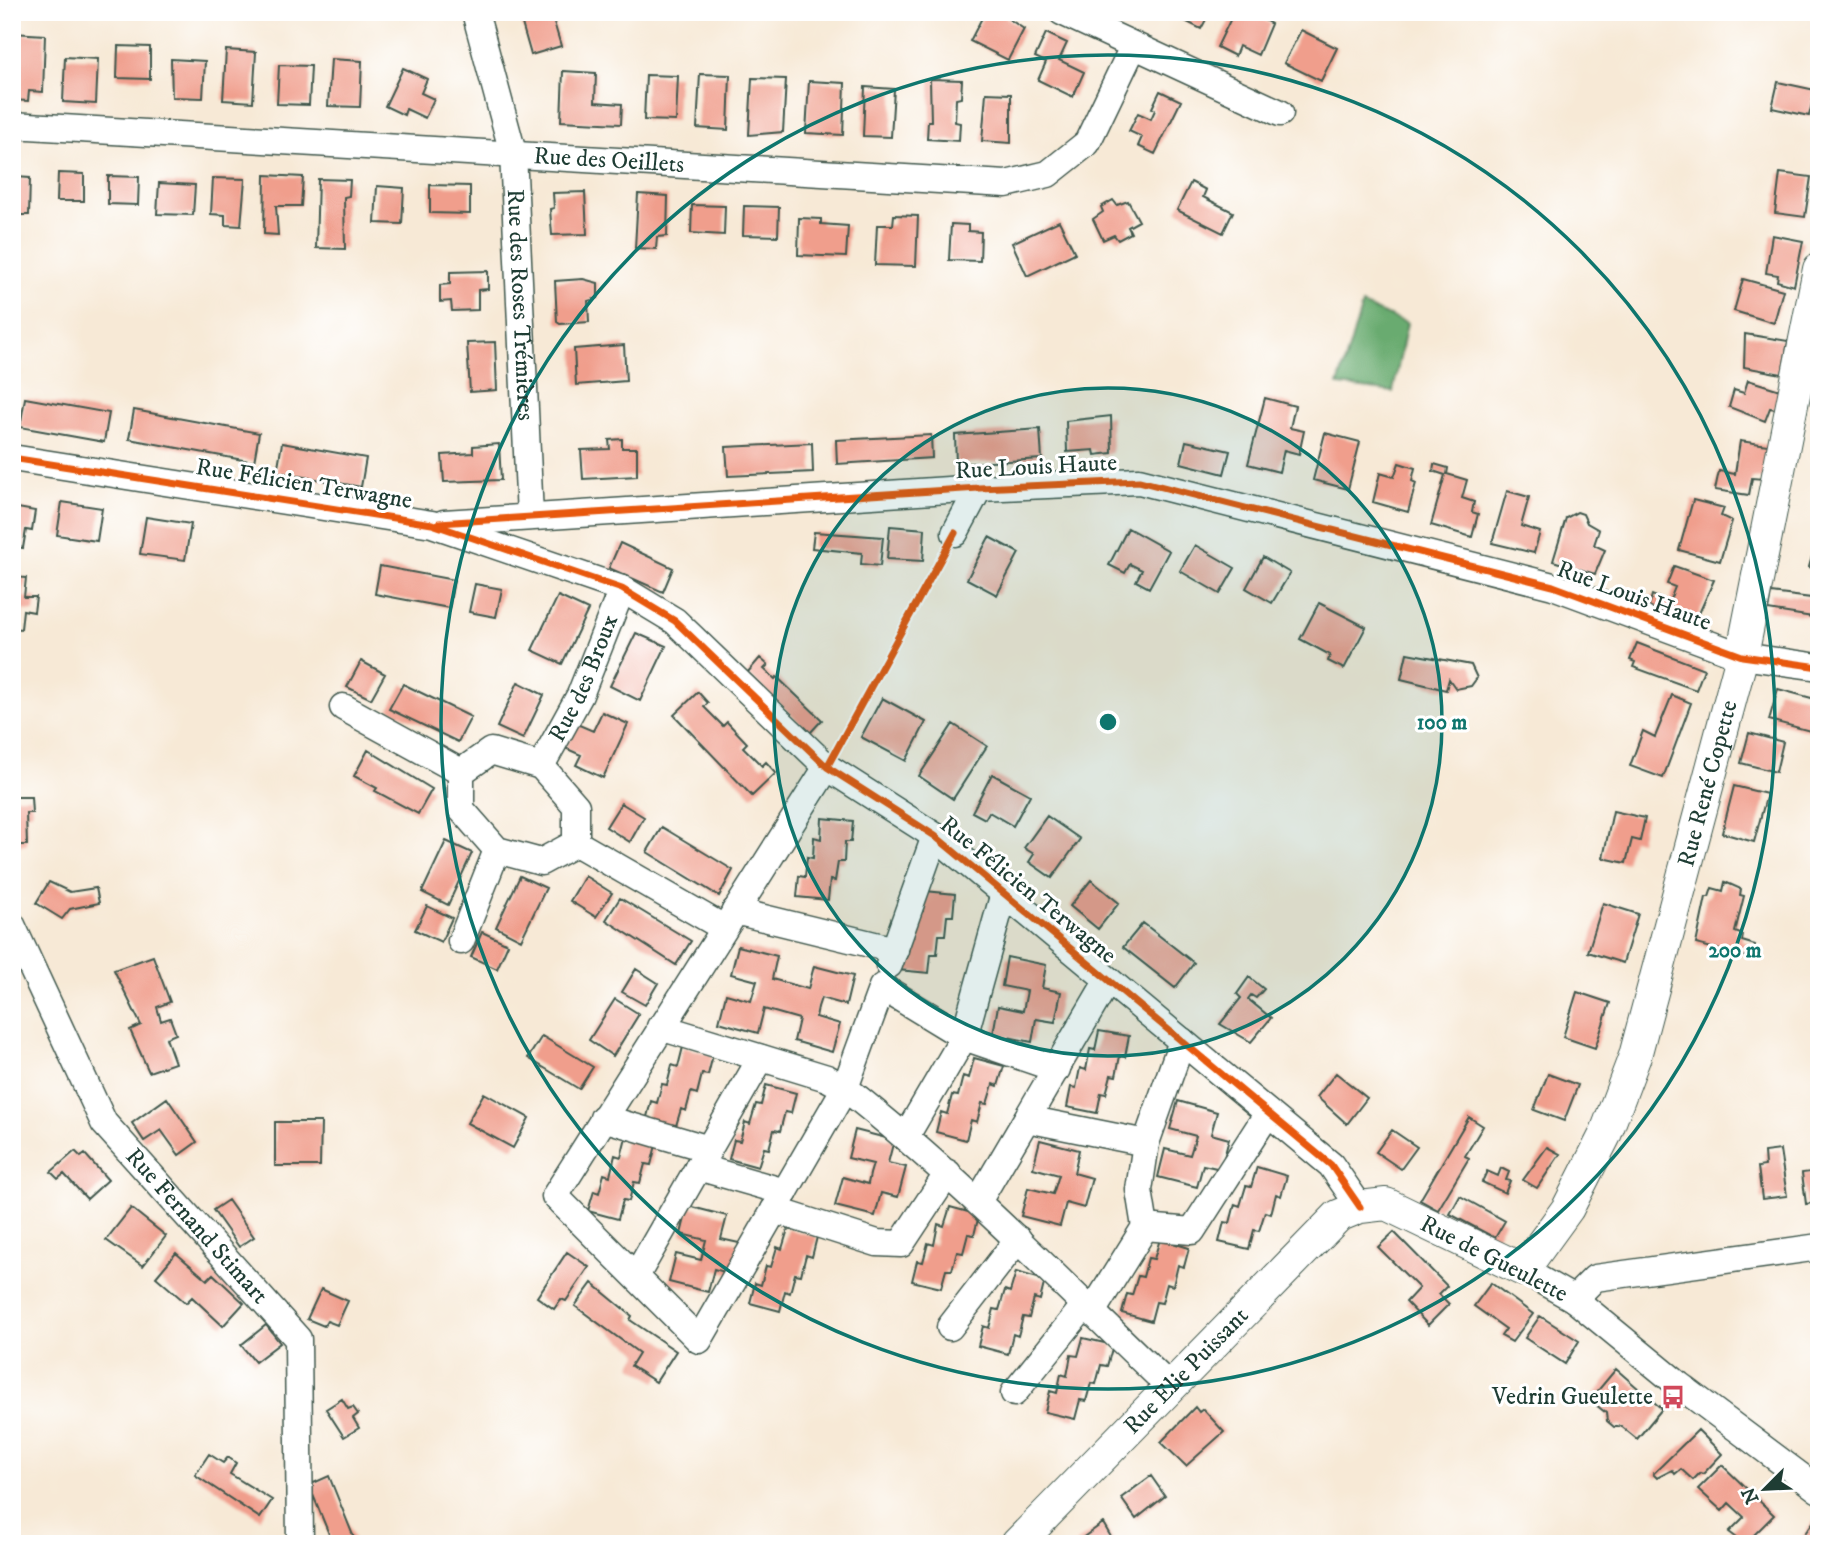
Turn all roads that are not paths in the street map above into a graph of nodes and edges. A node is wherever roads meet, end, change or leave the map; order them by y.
1 (475, 12) edge
2 (1062, 12) edge
3 (1133, 47) junction
4 (1280, 113) dead end
5 (12, 125) edge
6 (513, 153) junction
7 (1819, 270) edge
8 (12, 457) edge
9 (979, 488) junction
10 (530, 516) junction
11 (432, 524) junction
12 (955, 533) dead end
13 (622, 589) junction
14 (1742, 656) junction
15 (1819, 667) edge
16 (343, 707) dead end
17 (541, 766) junction
18 (827, 767) junction
19 (461, 772) junction
20 (934, 836) junction
21 (576, 843) junction
22 (497, 850) junction
23 (1004, 893) junction
24 (729, 919) junction
25 (12, 925) edge
26 (461, 941) dead end
27 (895, 950) junction
28 (1108, 980) junction
29 (881, 987) junction
30 (660, 1027) junction
31 (964, 1037) junction
32 (1182, 1041) junction
33 (761, 1058) junction
34 (1056, 1069) junction
35 (845, 1088) junction
36 (1268, 1113) junction
37 (603, 1118) junction
38 (1027, 1119) junction
39 (906, 1136) junction
40 (1146, 1143) junction
41 (703, 1158) junction
42 (948, 1173) junction
43 (979, 1200) junction
44 (780, 1201) junction
45 (1360, 1207) junction
46 (1145, 1227) junction
47 (1018, 1239) junction
48 (1819, 1247) edge
49 (1524, 1270) junction
50 (635, 1276) junction
51 (1574, 1299) junction
52 (1088, 1308) junction
53 (950, 1327) dead end
54 (1170, 1387) junction
55 (1014, 1393) dead end
56 (1819, 1490) edge
57 (300, 1544) edge
58 (1017, 1544) edge

1 - 6 street, Rue des Roses Trémières
2 - 3 street
3 - 4 street
3 - 6 street, Rue des Oeillets
5 - 6 street, Rue des Oeillets
6 - 10 street, Rue des Roses Trémières
7 - 14 street, Rue René Copette
8 - 11 street, Rue Félicien Terwagne
9 - 10 street, Rue Louis Haute
9 - 12 street, Rue Louis Haute
9 - 14 street, Rue Louis Haute
10 - 11 street, Rue Louis Haute
11 - 13 street, Rue Félicien Terwagne
13 - 17 street, Rue des Broux
13 - 18 street, Rue Félicien Terwagne
14 - 15 street, Rue Louis Haute
14 - 49 street, Rue René Copette
16 - 19 street
17 - 19 street, Rue des Broux
17 - 21 street, Rue des Broux
18 - 20 street, Rue Félicien Terwagne
18 - 24 street
19 - 22 street
20 - 23 street, Rue Félicien Terwagne
20 - 27 street
21 - 22 street
21 - 24 street
22 - 26 street
23 - 28 street, Rue Félicien Terwagne
23 - 31 street
24 - 27 street
24 - 30 street
25 - 57 street, Rue Fernand Stimart
27 - 29 street
28 - 32 street, Rue Félicien Terwagne
28 - 34 street
29 - 31 street
29 - 35 street
30 - 33 street
30 - 37 street
31 - 34 street
31 - 39 street
32 - 36 street, Rue Félicien Terwagne
32 - 40 street
33 - 35 street
33 - 41 street
34 - 38 street
35 - 39 street
35 - 44 street
36 - 45 street, Rue Félicien Terwagne
36 - 46 street
37 - 41 street
37 - 50 street
38 - 40 street
38 - 43 street
39 - 42 street
40 - 46 street
41 - 44 street
41 - 50 street
42 - 43 street
42 - 44 street
43 - 47 street
44 - 50 street
45 - 49 street, Rue de Gueulette
45 - 54 street, Rue Elie Puissant
46 - 52 street
47 - 52 street
47 - 53 street
48 - 51 street
49 - 51 street, Rue de Gueulette
51 - 56 street, Rue de Gueulette
52 - 54 street
52 - 55 street
54 - 58 street, Rue Elie Puissant

